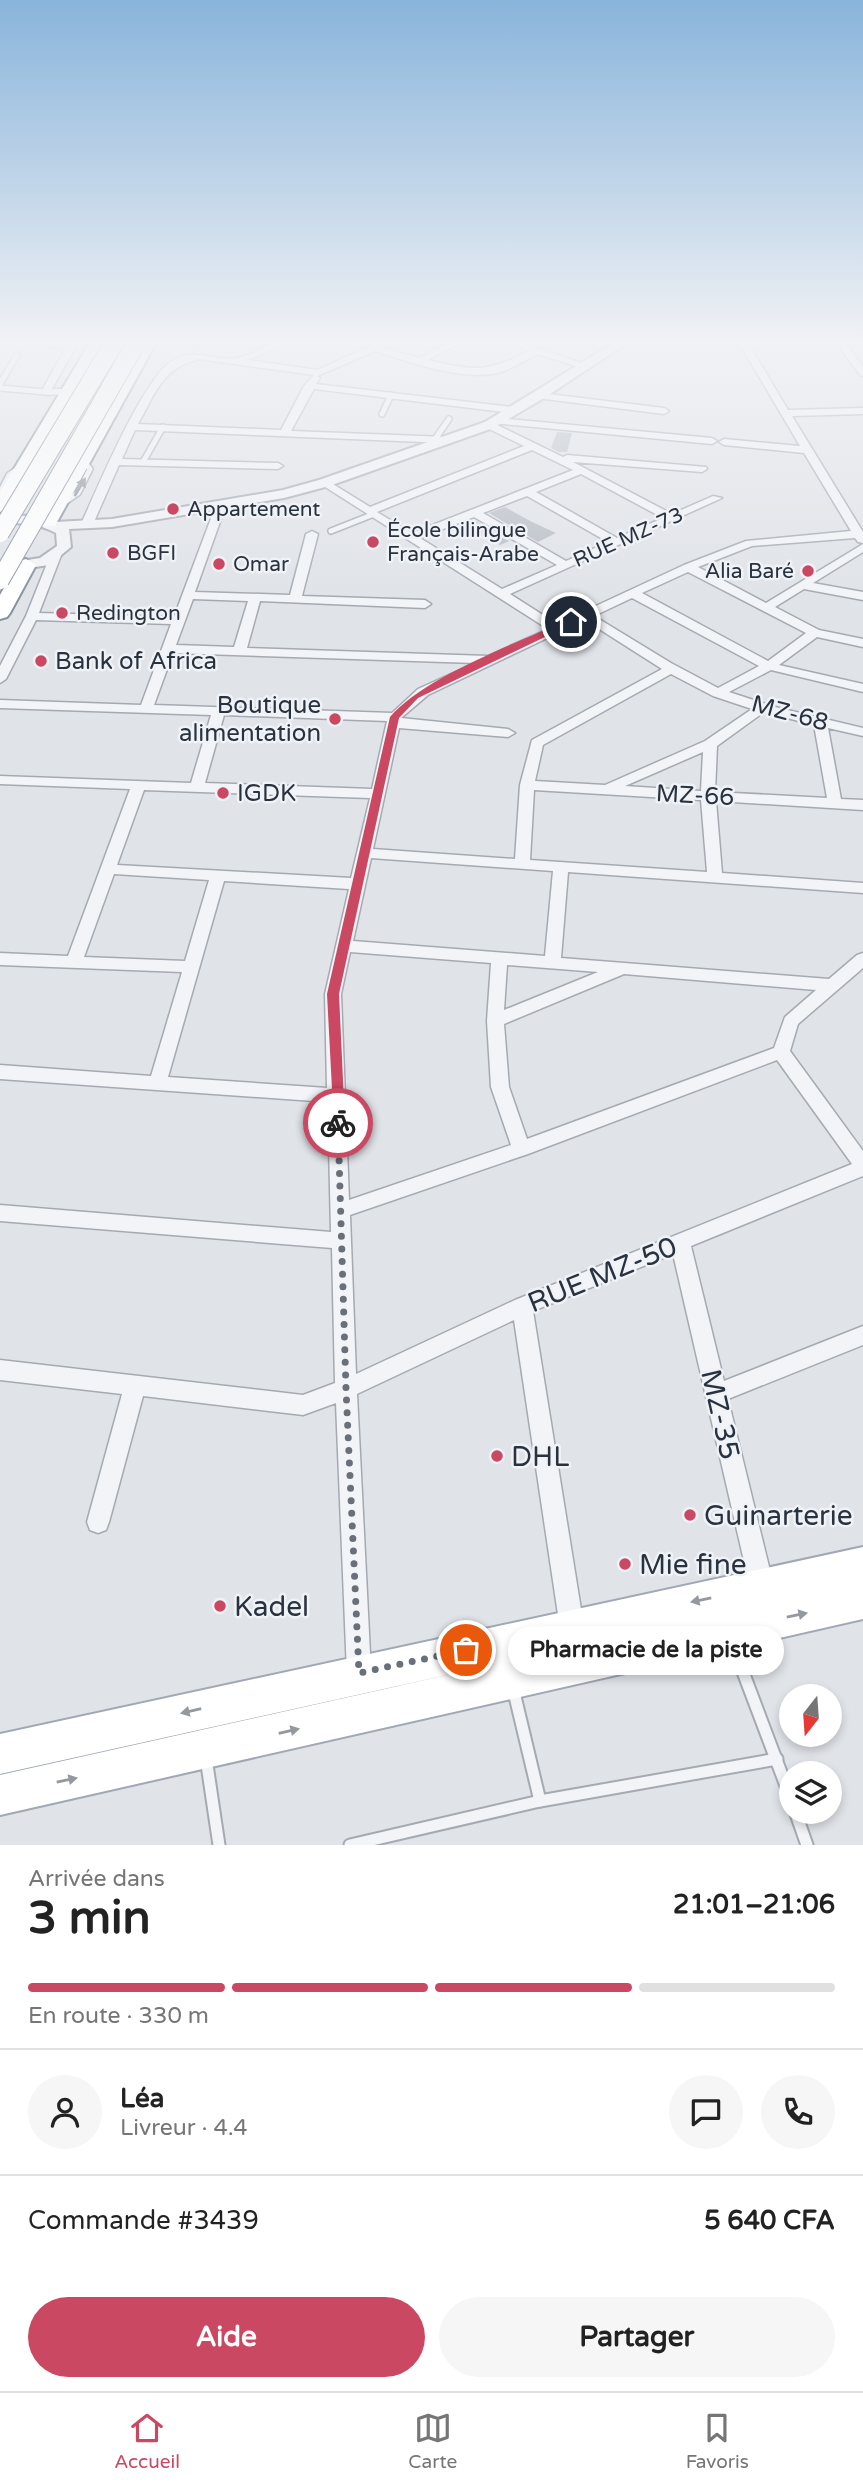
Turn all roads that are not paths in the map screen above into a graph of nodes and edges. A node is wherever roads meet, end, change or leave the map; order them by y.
1 (48, 427) edge
2 (61, 427) edge
3 (91, 427) edge
4 (99, 427) edge
5 (130, 427) edge
6 (163, 427) edge
7 (166, 427) edge
8 (288, 427) edge
9 (446, 427) edge
10 (479, 427) edge
11 (499, 427) edge
12 (542, 427) edge
13 (793, 427) edge
14 (286, 431) junction
15 (441, 439) junction
16 (712, 441) dead end
17 (724, 442) dead end
18 (533, 446) junction
19 (807, 450) junction
20 (554, 457) junction
21 (113, 462) junction
22 (143, 462) junction
23 (27, 463) junction
24 (278, 466) dead end
25 (702, 469) dead end
26 (582, 470) junction
27 (324, 483) junction
28 (527, 491) junction
29 (0, 493) edge
30 (717, 498) dead end
31 (0, 505) edge
32 (221, 505) junction
33 (371, 512) junction
34 (475, 513) junction
35 (53, 518) junction
36 (671, 518) junction
37 (0, 519) edge
38 (113, 523) junction
39 (87, 524) junction
40 (331, 531) dead end
41 (859, 531) edge
42 (0, 533) edge
43 (312, 534) dead end
44 (411, 538) junction
45 (616, 542) junction
46 (863, 547) edge
47 (60, 548) junction
48 (26, 565) junction
49 (565, 565) junction
50 (0, 567) edge
51 (688, 567) junction
52 (0, 580) edge
53 (803, 585) junction
54 (501, 594) junction
55 (634, 594) junction
56 (187, 595) junction
57 (863, 596) edge
58 (255, 598) junction
59 (295, 600) junction
60 (425, 604) dead end
61 (768, 607) junction
62 (0, 613) edge
63 (32, 616) junction
64 (586, 616) junction
65 (178, 621) junction
66 (557, 629) junction
67 (815, 633) junction
68 (863, 643) edge
69 (168, 649) junction
70 (239, 652) junction
71 (488, 659) junction
72 (769, 666) junction
73 (671, 669) junction
74 (0, 679) edge
75 (863, 688) edge
76 (718, 693) junction
77 (0, 704) edge
78 (763, 707) junction
79 (146, 709) junction
80 (218, 712) junction
81 (394, 720) junction
82 (820, 722) junction
83 (863, 732) edge
84 (508, 733) dead end
85 (710, 744) junction
86 (0, 780) edge
87 (139, 785) junction
88 (527, 785) junction
89 (197, 787) junction
90 (605, 790) junction
91 (378, 794) junction
92 (708, 795) junction
93 (835, 803) junction
94 (863, 804) edge
95 (365, 853) junction
96 (522, 864) junction
97 (561, 867) junction
98 (108, 869) junction
99 (218, 876) junction
100 (715, 878) junction
101 (358, 884) junction
102 (863, 888) edge
103 (344, 946) junction
104 (499, 958) junction
105 (0, 959) edge
106 (863, 959) edge
107 (74, 962) junction
108 (553, 962) junction
109 (191, 967) junction
110 (623, 968) junction
111 (831, 985) junction
112 (495, 1021) junction
113 (781, 1052) junction
114 (0, 1072) edge
115 (158, 1083) junction
116 (337, 1096) junction
117 (521, 1149) junction
118 (863, 1167) edge
119 (342, 1210) junction
120 (0, 1213) edge
121 (343, 1241) junction
122 (680, 1242) junction
123 (522, 1306) junction
124 (863, 1335) edge
125 (0, 1370) edge
126 (135, 1386) junction
127 (346, 1389) junction
128 (716, 1394) junction
129 (98, 1522) dead end
130 (863, 1565) edge
131 (762, 1587) junction
132 (863, 1601) edge
133 (572, 1628) junction
134 (727, 1630) junction
135 (359, 1673) junction
136 (510, 1679) junction
137 (205, 1751) junction
138 (0, 1754) edge
139 (777, 1759) junction
140 (779, 1765) edge
141 (0, 1795) edge
142 (540, 1801) junction
143 (800, 1824) edge
144 (219, 1845) edge
145 (350, 1845) edge
146 (807, 1845) edge

1 - 23 highway
2 - 42 highway, bridge
3 - 52 highway, bridge
35 -> 4 highway
5 - 21 street
6 - 22 lane
7 - 14 street
8 - 14 street
9 - 15 lane
10 - 15 street
11 - 18 street
12 - 16 street
13 - 19 street
14 - 15 street
15 - 27 street
17 - 19 street
18 - 20 street
18 - 33 street
19 - 41 street
20 - 25 street
20 - 26 street
21 - 22 street
21 - 39 street
22 - 24 street
23 - 29 lane
23 - 31 highway
26 - 28 street
26 - 36 street
27 - 32 street
27 - 33 street
28 - 34 street
28 - 45 street
30 - 36 street, RUE MZ-73
32 - 38 street
32 - 56 street
33 - 40 lane
33 - 44 street
34 - 44 street
34 - 49 street
35 - 37 street
35 - 39 street
35 - 47 street
36 - 45 street, RUE MZ-73
38 - 39 street
38 - 47 street
41 - 51 street
43 - 59 street
44 - 54 street
45 - 49 street, RUE MZ-73
46 - 53 street
47 - 48 street
47 - 63 street
48 - 50 street
48 - 62 highway
49 - 54 street, RUE MZ-73
51 - 55 street
51 - 61 street
53 - 57 street
53 - 61 street
54 - 66 street
55 - 64 street
55 - 72 street
56 - 58 street
56 - 65 street
58 - 59 street
58 - 70 street
59 - 60 street
61 - 67 street
63 - 65 street
63 - 74 street
64 - 66 street
64 - 73 street, MZ-68
65 - 69 street
66 - 71 street
67 - 68 street
67 - 72 street
69 - 70 street
69 - 79 street
70 - 71 street
71 - 81 street
72 - 75 street
72 - 76 street
73 - 76 street, MZ-68
73 - 88 street
76 - 78 street, MZ-68
77 - 79 street
78 - 82 street, MZ-68
78 - 85 street
79 - 80 street
80 - 81 street
80 - 89 street
81 - 84 street
81 - 91 street
82 - 83 street, MZ-68
82 - 93 street
85 - 90 street
85 - 92 street
86 - 87 street
87 - 89 street
87 - 98 street
88 - 90 street, MZ-66
88 - 96 street
89 - 91 street
90 - 92 street, MZ-66
91 - 95 street
92 - 93 street, MZ-66
92 - 100 street
93 - 94 street, MZ-66
95 - 96 street
95 - 101 street
96 - 97 street
97 - 100 street
97 - 108 street
98 - 99 street
98 - 107 street
99 - 101 street
99 - 109 street
100 - 102 street
101 - 103 street
103 - 104 street
103 - 116 street
104 - 108 street
104 - 112 street
105 - 107 street
106 - 111 street
107 - 109 street
108 - 110 street
109 - 115 street
110 - 111 street
110 - 112 street
111 - 113 street
112 - 117 street
113 - 117 street
113 - 118 street
114 - 115 street
115 - 116 street
116 - 119 street
117 - 119 street
118 - 122 street, RUE MZ-50
119 - 121 street
120 - 121 street
121 - 127 street
122 - 123 street, RUE MZ-50
122 - 128 street, MZ-35
123 - 127 street, RUE MZ-50
123 - 133 street
124 - 128 street
125 - 126 street, RUE MZ-50
126 - 127 street, RUE MZ-50
126 - 129 street
127 - 135 street
128 - 131 street, MZ-35
130 - 131 main road
131 -> 133 main road
134 -> 132 main road
133 - 135 main road
134 - 136 main road
134 - 139 lane
135 -> 138 main road
137 -> 136 main road
136 - 142 lane
141 -> 137 main road
137 - 144 lane
139 - 140 lane
139 - 142 lane
142 - 145 lane
143 - 146 lane

